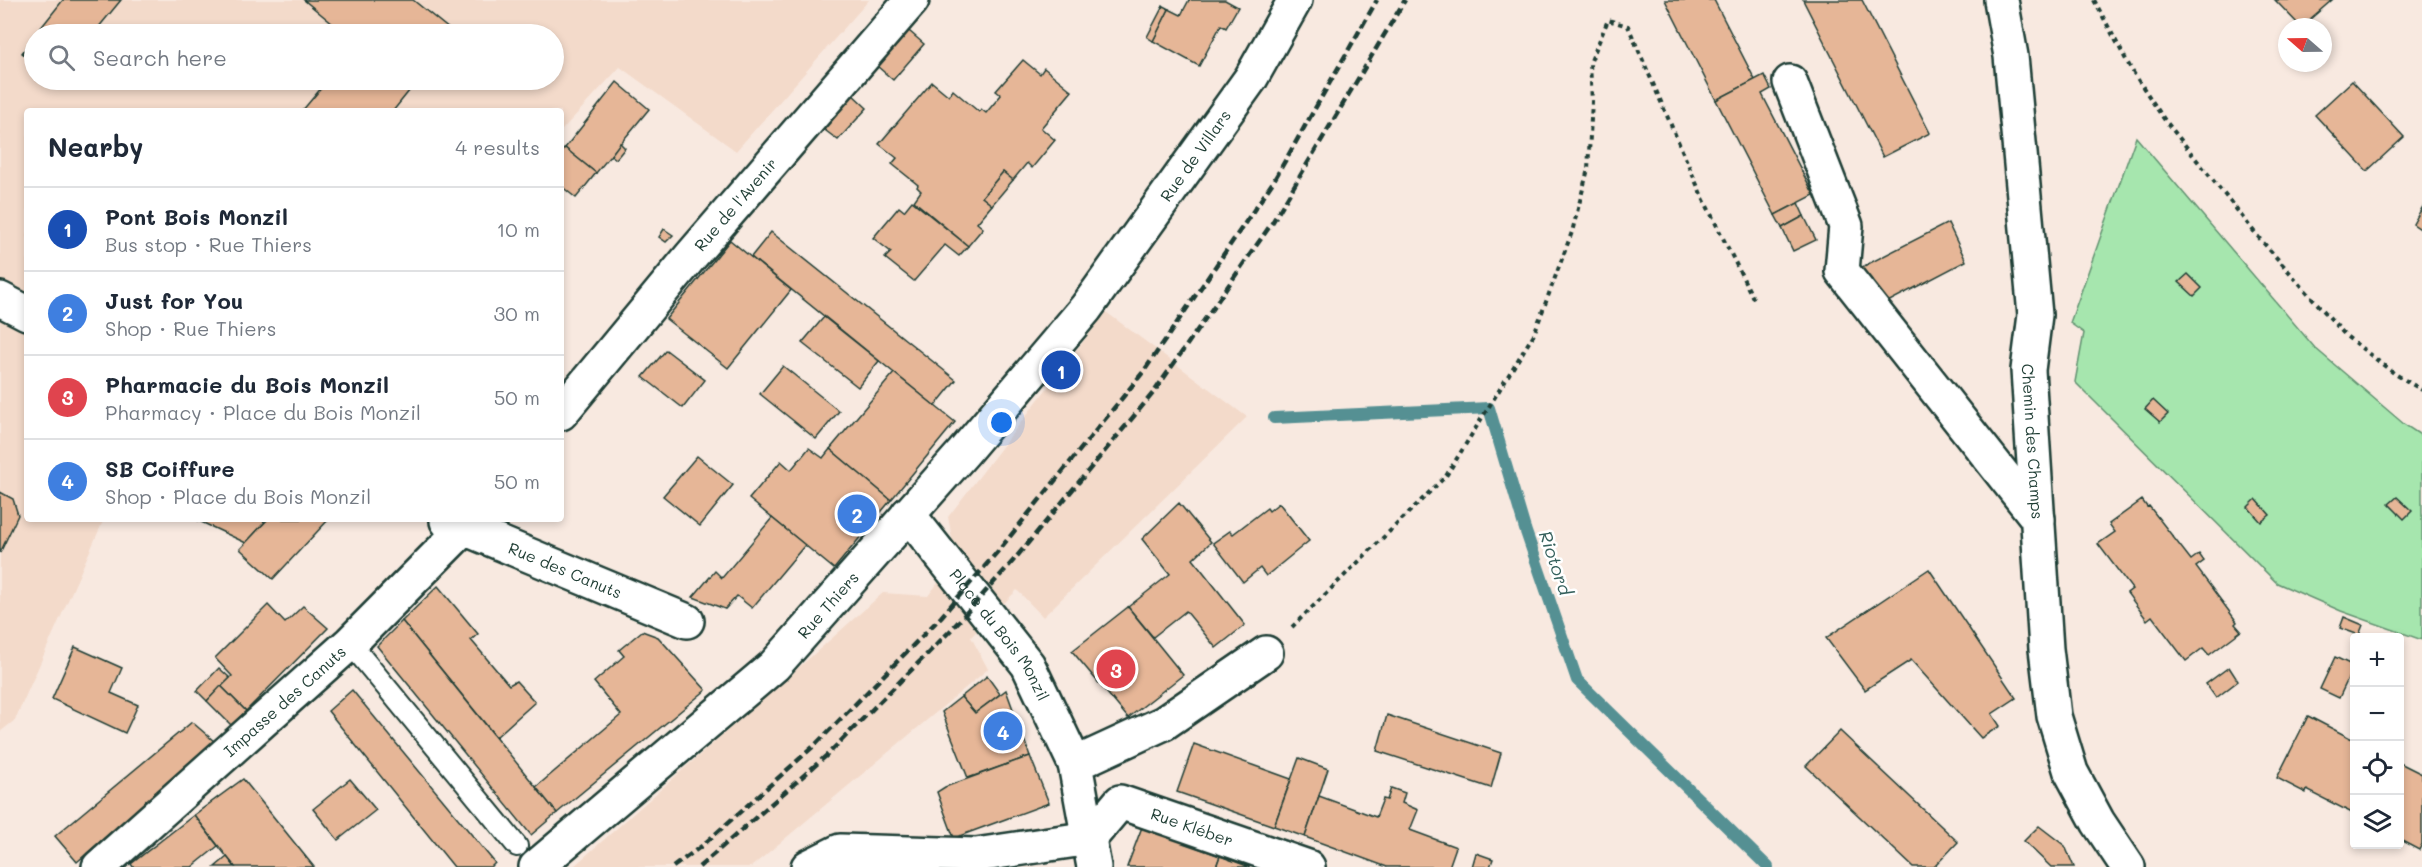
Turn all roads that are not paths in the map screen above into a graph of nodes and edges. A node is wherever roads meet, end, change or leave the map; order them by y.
1 (912, 0) edge
2 (1295, 0) edge
3 (2001, 0) edge
4 (1790, 82) dead end
5 (0, 299) edge
6 (1086, 308) joint
7 (24, 311) edge
8 (564, 409) edge
9 (908, 514) junction
10 (2038, 519) junction
11 (460, 523) edge
12 (687, 621) dead end
13 (350, 643) junction
14 (1266, 653) road end
15 (1076, 764) junction
16 (1092, 852) edge
17 (527, 857) edge
18 (99, 867) edge
19 (808, 867) edge
20 (1308, 867) edge
21 (2128, 867) edge

1 - 8 street, Rue de l'Avenir
2 - 6 street, Rue de Villars
3 - 10 street, Chemin des Champs
4 - 10 street
5 - 7 street
6 - 9 street, Rue Thiers
9 - 15 street, Place du Bois Monzil
9 - 17 street, Rue Thiers
10 - 21 street, Chemin des Champs
11 - 12 street, Rue des Canuts
11 - 13 street, Impasse des Canuts
13 - 17 lane
13 - 18 street, Impasse des Canuts
14 - 15 street
15 - 16 street, Place du Bois Monzil
16 - 19 street
16 - 20 street, Rue Kléber

